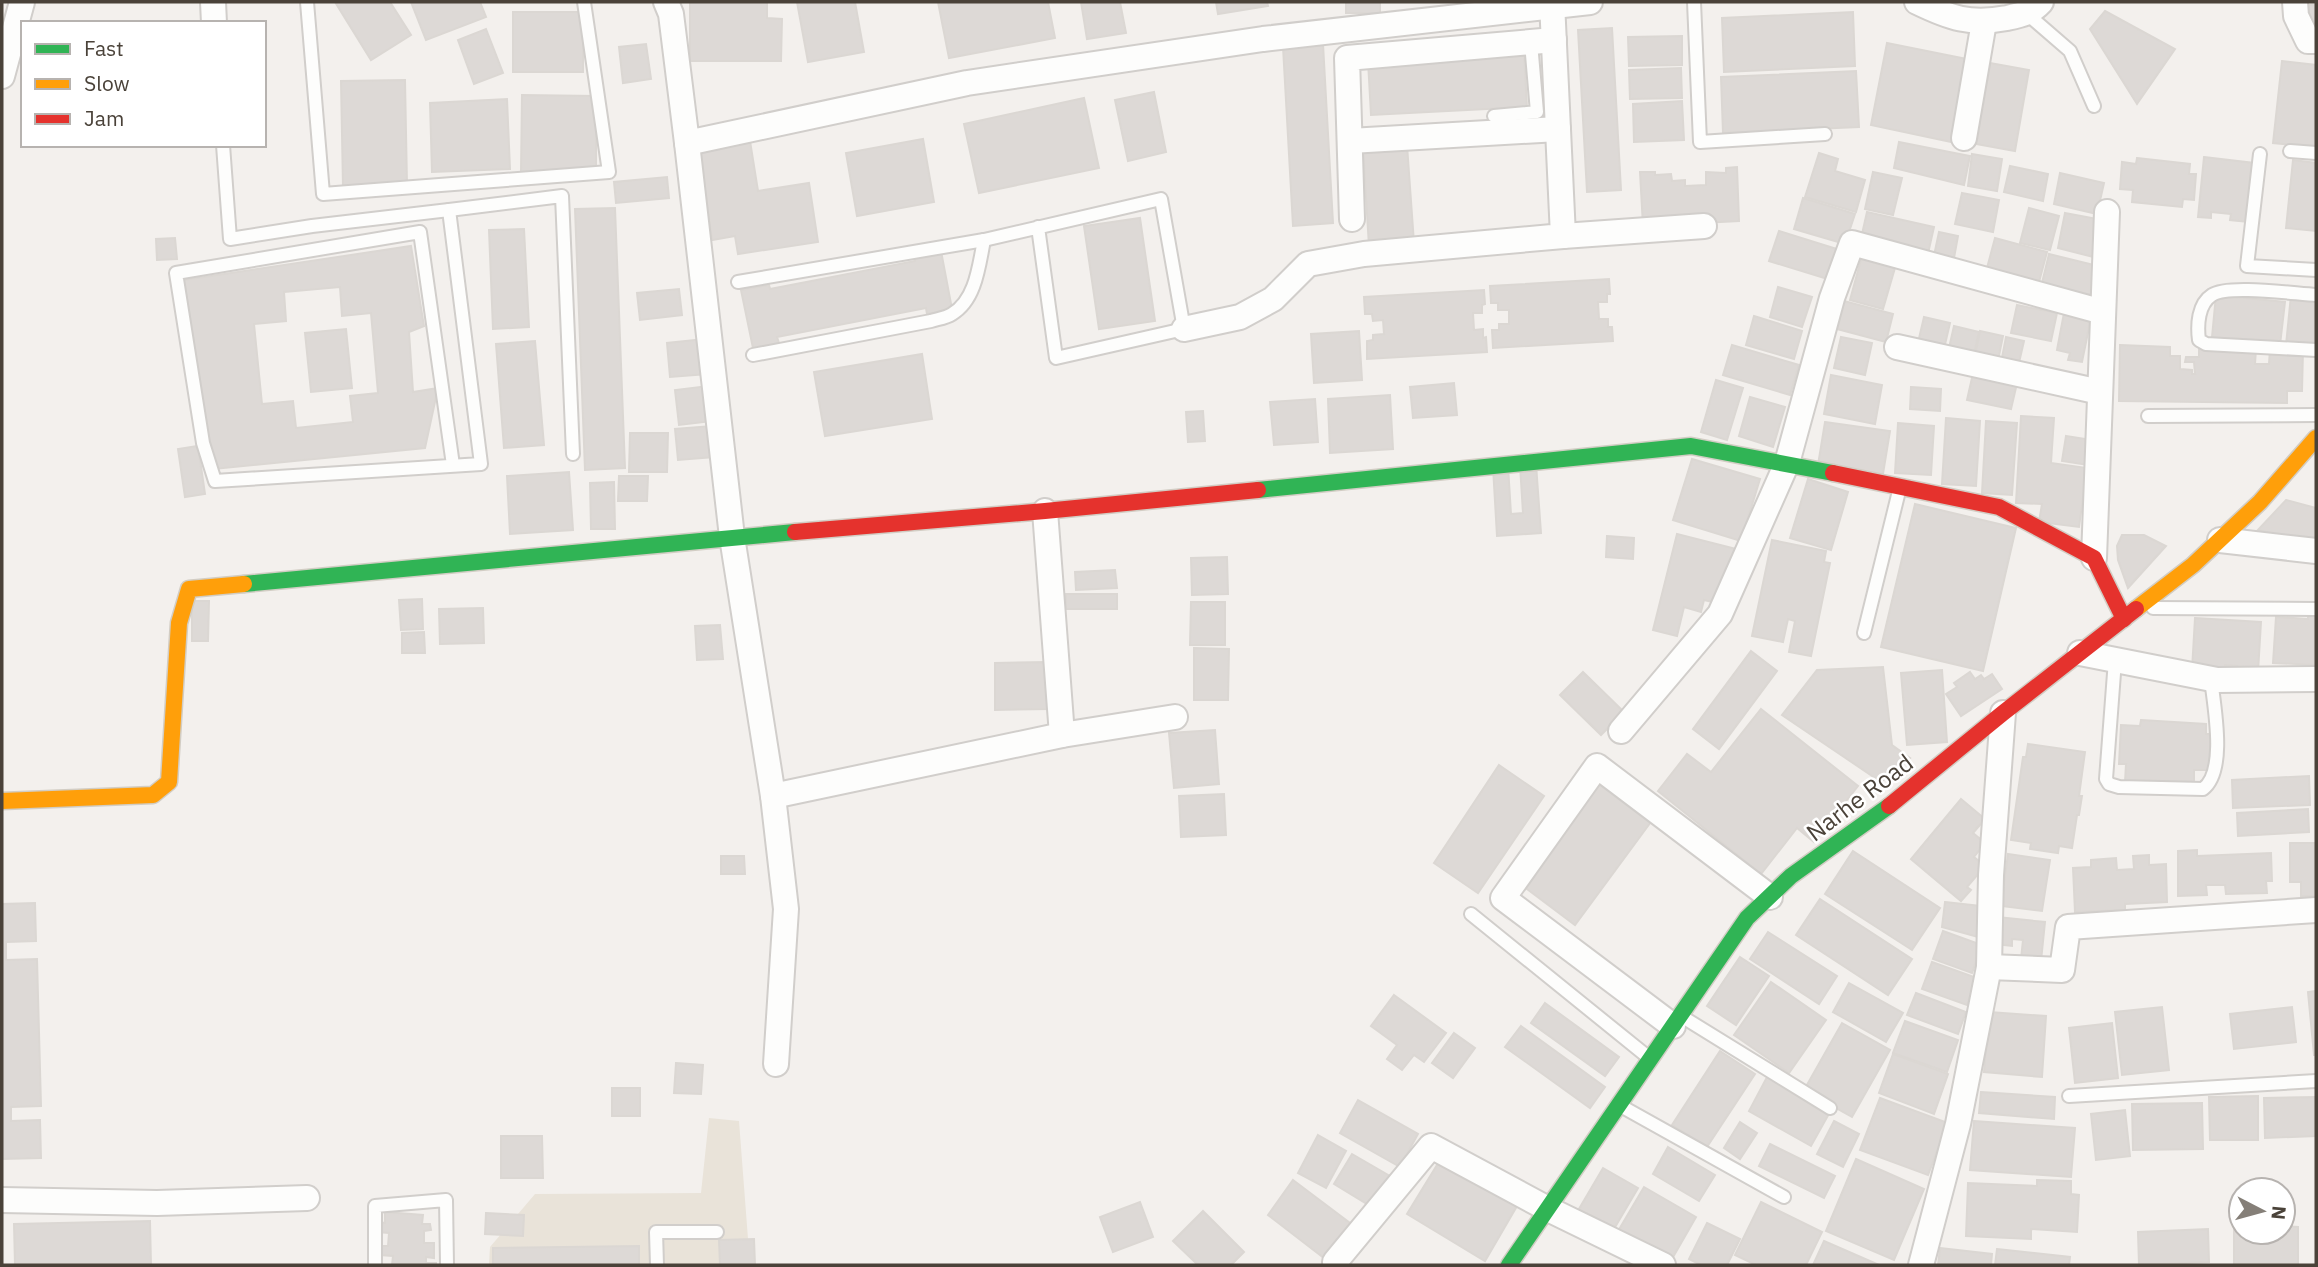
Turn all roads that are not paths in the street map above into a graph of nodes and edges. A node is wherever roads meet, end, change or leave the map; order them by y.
1 (22, 2) edge
2 (213, 2) edge
3 (307, 2) edge
4 (584, 2) edge
5 (666, 2) edge
6 (1590, 2) edge
7 (1694, 2) edge
8 (1917, 2) edge
9 (2295, 2) edge
10 (1552, 4) edge
11 (2034, 8) edge
12 (214, 21) edge
13 (1984, 22) junction
14 (1543, 41) junction
15 (2316, 41) edge
16 (2, 76) edge
17 (2094, 106) dead end
18 (1494, 116) dead end
19 (1558, 129) junction
20 (1825, 134) dead end
21 (1964, 138) dead end
22 (1350, 141) junction
23 (687, 143) junction
24 (223, 147) edge
25 (2290, 151) dead end
26 (2316, 153) edge
27 (2260, 154) dead end
28 (450, 210) junction
29 (2107, 212) dead end
30 (1352, 219) dead end
31 (312, 226) junction
32 (1704, 226) dead end
33 (1038, 228) junction
34 (1563, 236) junction
35 (984, 240) junction
36 (314, 250) junction
37 (2316, 270) edge
38 (738, 282) dead end
39 (2316, 295) edge
40 (2103, 312) junction
41 (1184, 329) junction
42 (1897, 347) dead end
43 (2316, 350) edge
44 (753, 355) dead end
45 (2100, 392) junction
46 (2316, 415) edge
47 (2148, 416) dead end
48 (2316, 438) edge
49 (573, 454) dead end
50 (1787, 463) junction
51 (453, 465) junction
52 (1900, 487) junction
53 (1045, 511) junction
54 (732, 537) junction
55 (2220, 540) junction
56 (2316, 551) edge
57 (2094, 558) junction
58 (2138, 608) junction
59 (2316, 609) edge
60 (2124, 619) junction
61 (1864, 633) dead end
62 (2080, 653) junction
63 (2115, 660) junction
64 (2211, 679) junction
65 (2316, 679) edge
66 (2003, 713) junction
67 (1175, 718) dead end
68 (1621, 731) dead end
69 (1062, 735) junction
70 (773, 796) junction
71 (2, 801) edge
72 (1770, 897) junction
73 (2316, 910) edge
74 (1471, 914) dead end
75 (1989, 967) junction
76 (1677, 1021) junction
77 (1651, 1059) junction
78 (776, 1064) dead end
79 (2316, 1081) edge
80 (2069, 1096) dead end
81 (1619, 1105) junction
82 (1830, 1108) dead end
83 (1784, 1197) dead end
84 (307, 1198) dead end
85 (2, 1200) edge
86 (1548, 1209) junction
87 (717, 1232) dead end
88 (1335, 1262) dead end
89 (375, 1265) edge
90 (447, 1265) edge
91 (657, 1265) edge
92 (1509, 1265) edge
93 (1663, 1265) edge
94 (1921, 1265) edge

1 - 16 street
2 - 12 street
3 - 4 lane
5 - 23 street
6 - 10 street
7 - 20 lane
8 - 13 street
9 - 15 street
10 - 14 street
10 - 23 street
11 - 13 street
11 - 17 lane
13 - 21 street
14 - 18 lane
14 - 19 street
14 - 22 street
19 - 22 street
19 - 34 street
22 - 30 street
23 - 54 street
24 - 31 lane
25 - 26 lane
27 - 37 lane
28 - 31 lane
28 - 49 lane
28 - 51 lane
29 - 40 street
31 - 36 lane
32 - 34 street
33 - 35 lane
33 - 41 lane
33 - 41 lane
34 - 41 street
35 - 38 lane
35 - 44 lane
36 - 51 lane
36 - 51 lane
39 - 43 lane
40 - 45 street
40 - 50 street
42 - 45 street
45 - 57 street
46 - 47 lane
48 - 55 street, Narhe Road
50 - 52 street
50 - 53 street
50 - 68 street
52 - 57 street
52 - 61 lane
53 - 54 street
53 - 69 street
54 - 70 street
54 - 71 street
55 - 56 street
55 - 58 street, Narhe Road
57 - 60 street
58 - 59 lane
58 - 60 street, Narhe Road
60 - 62 street, Narhe Road
62 - 63 street
62 - 66 street, Narhe Road
63 - 64 street
63 - 64 lane
64 - 65 street
66 - 72 street, Narhe Road
66 - 75 street
67 - 69 street
69 - 70 street
70 - 78 street
72 - 76 street, Narhe Road
72 - 76 street
73 - 75 street
74 - 77 lane
75 - 94 street
76 - 77 street, Narhe Road
76 - 82 lane
77 - 81 street, Narhe Road
79 - 80 lane
81 - 83 lane
81 - 86 street, Narhe Road
84 - 85 street
86 - 88 street
86 - 92 street, Narhe Road
86 - 93 street
87 - 91 lane
89 - 90 lane

